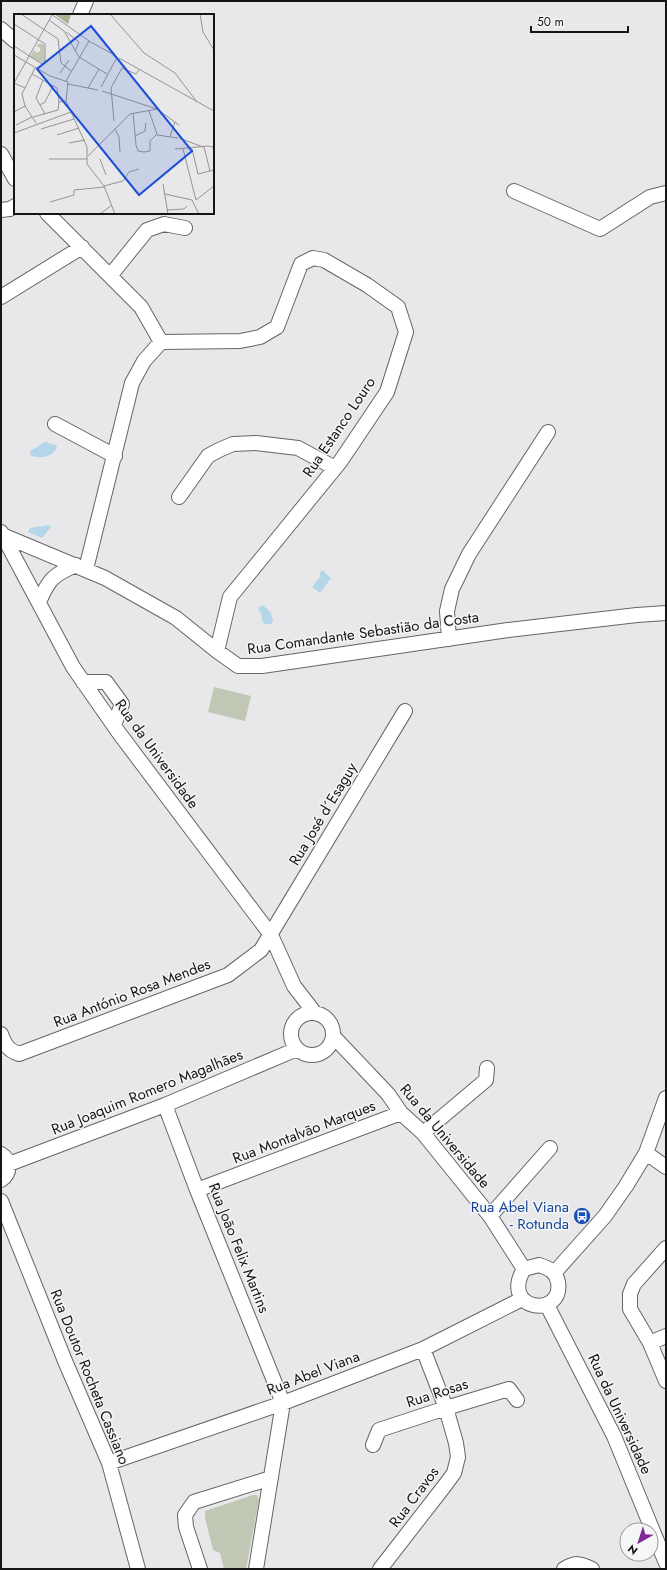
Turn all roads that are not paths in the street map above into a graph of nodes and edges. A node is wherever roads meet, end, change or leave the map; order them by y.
1 (86, 1) edge
2 (80, 14) edge
3 (1, 29) edge
4 (14, 40) edge
5 (1, 154) edge
6 (1, 176) edge
7 (14, 178) edge
8 (14, 180) edge
9 (514, 191) dead end
10 (666, 193) edge
11 (14, 207) edge
12 (1, 210) edge
13 (48, 214) edge
14 (185, 228) dead end
15 (82, 246) junction
16 (110, 276) junction
17 (1, 297) edge
18 (161, 342) junction
19 (55, 424) dead end
20 (548, 432) dead end
21 (115, 456) junction
22 (335, 468) junction
23 (179, 497) dead end
24 (1, 533) edge
25 (81, 567) junction
26 (39, 602) junction
27 (666, 613) edge
28 (450, 639) junction
29 (217, 651) junction
30 (83, 682) junction
31 (405, 711) dead end
32 (114, 725) junction
33 (271, 935) junction
34 (294, 986) junction
35 (314, 1012) junction
36 (299, 1017) junction
37 (1, 1034) edge
38 (331, 1043) junction
39 (297, 1049) junction
40 (487, 1068) dead end
41 (666, 1098) edge
42 (165, 1105) junction
43 (401, 1113) junction
44 (423, 1133) junction
45 (550, 1148) dead end
46 (646, 1153) junction
47 (5, 1159) edge
48 (666, 1167) edge
49 (1, 1180) edge
50 (197, 1190) junction
51 (1, 1201) edge
52 (490, 1216) junction
53 (666, 1248) edge
54 (524, 1269) junction
55 (554, 1272) junction
56 (522, 1299) junction
57 (547, 1305) junction
58 (666, 1336) edge
59 (650, 1343) junction
60 (423, 1349) junction
61 (666, 1381) edge
62 (517, 1400) dead end
63 (283, 1403) junction
64 (446, 1408) junction
65 (372, 1445) dead end
66 (109, 1463) junction
67 (271, 1478) junction
68 (666, 1563) edge
69 (138, 1569) edge
70 (200, 1569) edge
71 (256, 1569) edge
72 (380, 1569) edge
73 (564, 1569) edge
74 (592, 1569) edge

1 - 2 street
3 - 4 street
5 - 7 street
6 - 8 street
9 - 10 street
11 - 12 street
13 - 15 street
14 - 16 street
15 - 16 street
15 - 17 street
16 - 18 street
18 - 21 street
18 - 22 street, Rua Estanco Louro
19 - 21 street
20 - 28 street
21 - 25 street
22 - 23 street
22 - 29 street, Rua Estanco Louro
24 - 25 street, Rua Comandante Sebastião da Costa
24 - 26 street, Rua da Universidade
25 - 26 street
25 - 29 street, Rua Comandante Sebastião da Costa
26 - 30 street, Rua da Universidade
27 - 28 street, Rua Comandante Sebastião da Costa
28 - 29 street, Rua Comandante Sebastião da Costa
30 - 32 street, Rua da Universidade
30 - 32 street
31 - 33 street, Rua José d´Esaguy
32 - 33 street, Rua da Universidade
33 - 34 street, Rua da Universidade
33 - 37 street, Rua António Rosa Mendes
34 - 35 street, Rua da Universidade
34 - 36 street, Rua da Universidade
35 - 36 street
35 - 38 street, Rua da Universidade
36 - 39 street
38 - 39 street
38 - 43 street, Rua da Universidade
39 - 42 street, Rua Joaquim Romero Magalhães
40 - 44 street
41 - 46 street
42 - 47 street, Rua Joaquim Romero Magalhães
42 - 50 street, Rua João Felix Martins
43 - 44 street, Rua da Universidade
43 - 50 street, Rua Montalvão Marques
44 - 52 street, Rua da Universidade
45 - 52 street
46 - 48 street
46 - 55 street
47 - 49 street
50 - 63 street, Rua João Felix Martins
51 - 66 street, Rua Doutor Rocheta Cassiano
52 - 54 street, Rua da Universidade
53 - 59 street
54 - 55 street
54 - 56 street
55 - 57 street
56 - 57 street
56 - 60 street, Rua Abel Viana
57 - 68 street, Rua da Universidade
58 - 59 street
59 - 61 street
60 - 63 street, Rua Abel Viana
60 - 64 street, Rua Cravos
62 - 64 street, Rua Rosas
63 - 66 street, Rua Abel Viana
63 - 67 street
64 - 65 street, Rua Rosas
64 - 72 street, Rua Cravos
66 - 69 street, Rua Doutor Rocheta Cassiano
67 - 70 street
67 - 71 street
73 - 74 street

